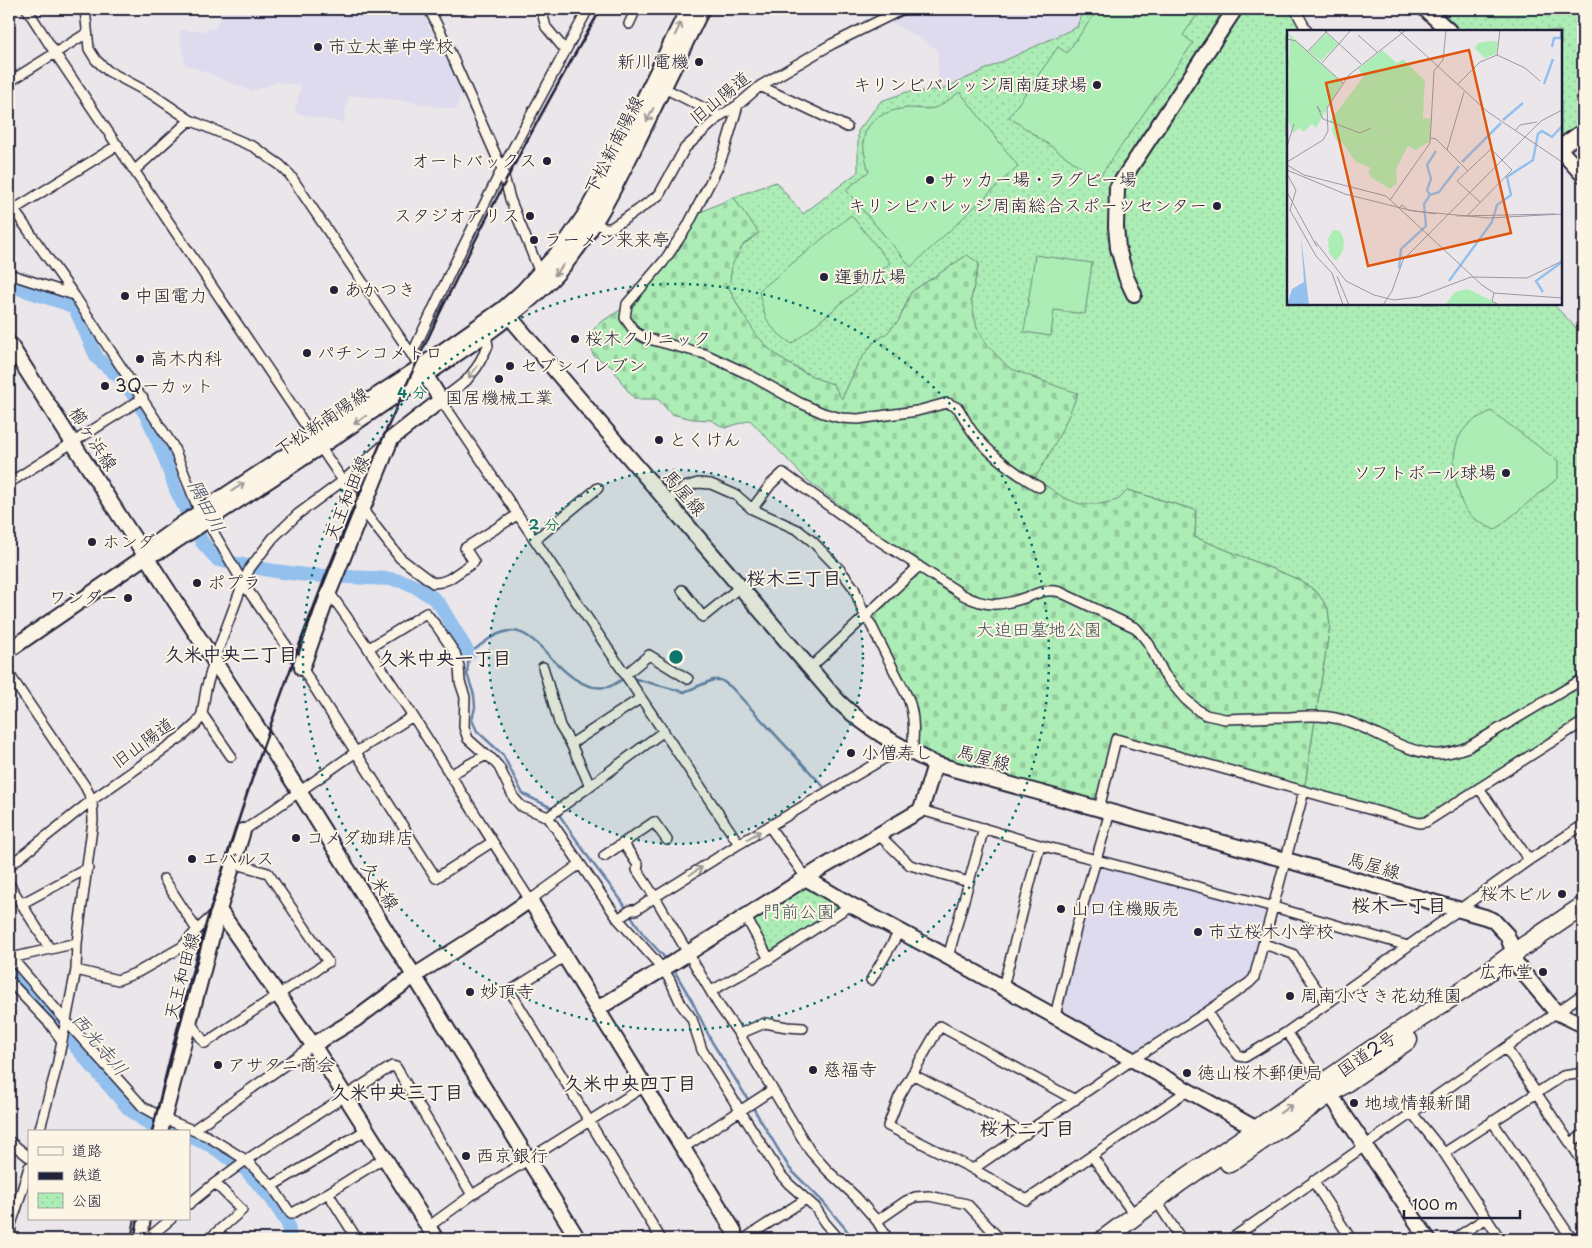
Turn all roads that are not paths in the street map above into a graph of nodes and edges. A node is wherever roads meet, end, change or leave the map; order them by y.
1 (27, 9) edge
2 (85, 9) edge
3 (429, 9) edge
4 (541, 9) edge
5 (588, 9) edge
6 (636, 9) edge
7 (688, 9) edge
8 (702, 9) edge
9 (903, 9) edge
10 (1235, 9) edge
11 (1295, 9) edge
12 (1425, 9) edge
13 (629, 24) dead end
14 (1306, 30) edge
15 (1448, 30) edge
16 (87, 33) junction
17 (565, 50) junction
18 (55, 53) junction
19 (9, 82) edge
20 (658, 85) junction
21 (760, 86) junction
22 (738, 105) junction
23 (720, 116) junction
24 (190, 120) junction
25 (847, 127) dead end
26 (1583, 131) edge
27 (118, 145) junction
28 (1562, 146) edge
29 (1562, 152) edge
30 (502, 169) junction
31 (135, 170) junction
32 (1583, 175) edge
33 (11, 206) edge
34 (589, 219) junction
35 (540, 273) junction
36 (9, 274) edge
37 (1134, 294) dead end
38 (74, 295) junction
39 (507, 313) junction
40 (486, 334) junction
41 (9, 343) edge
42 (412, 354) junction
43 (422, 371) junction
44 (143, 398) junction
45 (441, 400) junction
46 (391, 439) junction
47 (317, 442) junction
48 (72, 443) junction
49 (344, 480) junction
50 (9, 483) edge
51 (1039, 487) dead end
52 (598, 488) dead end
53 (667, 502) junction
54 (362, 509) junction
55 (752, 509) junction
56 (517, 515) junction
57 (198, 520) junction
58 (535, 540) junction
59 (146, 556) junction
60 (919, 566) junction
61 (243, 583) junction
62 (740, 587) junction
63 (682, 590) dead end
64 (329, 592) junction
65 (865, 616) junction
66 (369, 648) junction
67 (9, 650) edge
68 (214, 661) junction
69 (543, 667) dead end
70 (302, 668) junction
71 (810, 668) junction
72 (9, 674) edge
73 (625, 675) junction
74 (688, 679) dead end
75 (1583, 679) edge
76 (641, 698) junction
77 (202, 714) junction
78 (413, 716) junction
79 (1583, 722) edge
80 (664, 731) junction
81 (571, 744) junction
82 (907, 751) junction
83 (356, 752) junction
84 (486, 755) junction
85 (231, 756) dead end
86 (935, 764) junction
87 (450, 775) junction
88 (590, 786) junction
89 (1478, 788) junction
90 (300, 791) junction
91 (1304, 792) junction
92 (92, 800) junction
93 (921, 810) junction
94 (1105, 811) junction
95 (548, 816) junction
96 (1583, 825) edge
97 (769, 826) junction
98 (984, 828) junction
99 (243, 831) joint
100 (878, 834) junction
101 (667, 840) dead end
102 (492, 842) junction
103 (623, 843) junction
104 (739, 844) junction
105 (1040, 845) junction
106 (604, 856) dead end
107 (1097, 859) junction
108 (1286, 860) junction
109 (1529, 860) junction
110 (233, 863) junction
111 (580, 864) junction
112 (9, 866) edge
113 (88, 868) junction
114 (164, 879) dead end
115 (806, 879) junction
116 (969, 882) junction
117 (9, 884) edge
118 (655, 897) junction
119 (530, 900) junction
120 (21, 904) junction
121 (850, 906) junction
122 (1583, 906) edge
123 (1274, 907) junction
124 (219, 910) junction
125 (1460, 910) junction
126 (746, 917) junction
127 (618, 919) junction
128 (1583, 920) edge
129 (196, 930) junction
130 (900, 932) junction
131 (77, 943) junction
132 (1264, 944) junction
133 (1408, 946) junction
134 (50, 949) junction
135 (688, 952) junction
136 (10, 956) edge
137 (564, 957) junction
138 (948, 957) junction
139 (1515, 958) junction
140 (769, 959) junction
141 (663, 969) junction
142 (76, 970) junction
143 (414, 976) junction
144 (871, 980) dead end
145 (9, 982) edge
146 (1003, 988) junction
147 (711, 991) junction
148 (1583, 994) edge
149 (277, 995) junction
150 (1327, 1004) junction
151 (597, 1009) junction
152 (1207, 1012) junction
153 (1556, 1012) junction
154 (1055, 1016) junction
155 (189, 1020) junction
156 (66, 1021) junction
157 (1583, 1024) edge
158 (803, 1028) dead end
159 (1287, 1032) junction
160 (739, 1034) junction
161 (62, 1041) junction
162 (313, 1046) junction
163 (1506, 1048) junction
164 (1132, 1060) junction
165 (912, 1074) junction
166 (1583, 1075) edge
167 (644, 1086) junction
168 (1326, 1089) junction
169 (772, 1090) junction
170 (1187, 1091) junction
171 (1537, 1093) junction
172 (345, 1098) junction
173 (1076, 1100) junction
174 (741, 1112) junction
175 (1412, 1113) junction
176 (588, 1122) junction
177 (1492, 1122) junction
178 (162, 1125) edge
179 (1257, 1129) junction
180 (40, 1130) edge
181 (193, 1130) junction
182 (366, 1130) junction
183 (1026, 1134) junction
184 (1583, 1135) edge
185 (9, 1140) edge
186 (1571, 1143) junction
187 (1366, 1146) junction
188 (683, 1148) junction
189 (1444, 1154) junction
190 (28, 1156) edge
191 (1092, 1156) junction
192 (384, 1158) junction
193 (246, 1160) junction
194 (529, 1160) junction
195 (1583, 1162) edge
196 (973, 1169) junction
197 (28, 1170) edge
198 (1313, 1181) junction
199 (215, 1183) junction
200 (272, 1186) junction
201 (328, 1193) junction
202 (472, 1195) junction
203 (806, 1198) junction
204 (190, 1203) edge
205 (1161, 1208) junction
206 (1486, 1218) junction
207 (143, 1220) edge
208 (170, 1220) edge
209 (877, 1221) junction
210 (428, 1226) junction
211 (1128, 1229) edge
212 (1179, 1236) edge
213 (1347, 1238) edge
214 (10, 1239) edge
215 (139, 1239) edge
216 (148, 1239) edge
217 (209, 1239) edge
218 (357, 1239) edge
219 (436, 1239) edge
220 (578, 1239) edge
221 (661, 1239) edge
222 (734, 1239) edge
223 (744, 1239) edge
224 (839, 1239) edge
225 (888, 1239) edge
226 (1000, 1239) edge
227 (1092, 1239) edge
228 (1104, 1239) edge
229 (1169, 1239) edge
230 (1231, 1239) edge
231 (1428, 1239) edge
232 (1454, 1239) edge
233 (1500, 1239) edge
234 (1572, 1239) edge

1 - 18 street
2 - 16 street
3 - 30 street
4 - 17 street
5 - 17 street
6 - 13 street
20 -> 7 street, 下松新南陽線
8 - 20 street, 下松新南陽線
9 - 21 street, 旧山陽道
10 - 37 street
11 - 14 street
12 - 15 street
16 - 18 street
16 - 24 street
17 - 30 street
18 - 19 street
18 - 27 street
20 - 23 street
20 - 34 street, 下松新南陽線
21 - 22 street, 旧山陽道
21 - 25 street
22 - 23 street, 旧山陽道
22 - 51 street
23 - 34 street, 旧山陽道
24 - 31 street
24 - 42 street
26 - 28 street
27 - 31 street
27 - 33 street
29 - 32 street
30 - 35 street
30 - 42 street
31 - 47 street
33 - 38 street
34 - 35 street, 下松新南陽線
34 -> 39 street, 下松新南陽線
35 - 39 street, 下松新南陽線
36 - 38 street
38 - 44 street
39 - 40 street, 下松新南陽線
39 - 43 street, 下松新南陽線
39 - 53 street, 馬屋線
40 - 43 street, 下松新南陽線
40 -> 45 street
41 - 48 street, 櫛ヶ浜線
42 - 43 street
43 - 45 street
43 - 47 street, 下松新南陽線
44 - 48 street
44 - 57 street
45 - 46 street, 天王和田線
45 - 56 street
46 - 49 street
46 - 54 street, 天王和田線
47 - 49 street
47 - 57 street, 下松新南陽線
48 - 50 street
48 - 59 street, 櫛ヶ浜線
49 - 54 street
49 - 61 street
52 - 58 street
53 - 55 street
53 - 62 street, 馬屋線
54 - 56 street
54 - 64 street, 天王和田線
55 - 60 street
55 - 65 street
56 - 58 street
57 - 59 street, 下松新南陽線
57 - 61 street
58 - 73 street
59 - 67 street, 下松新南陽線
59 - 68 street, 久米線
60 - 65 street
60 - 75 street
61 - 68 street
61 - 70 street
62 - 63 street
62 - 71 street, 馬屋線
64 - 66 street
64 - 70 street, 天王和田線
65 - 71 street
65 - 82 street
66 - 78 street
66 - 84 street
68 - 77 street
68 - 90 street, 久米線
69 - 81 street
70 - 83 street
71 - 82 street, 馬屋線
72 - 92 street
73 - 74 street
73 - 76 street
76 - 80 street
76 - 81 street
77 - 85 street
77 - 92 street, 旧山陽道
78 - 83 street
78 - 87 street
79 - 89 street
80 - 88 street
80 - 104 street
81 - 88 street
82 - 86 street, 馬屋線
82 - 97 street
83 - 90 street
83 - 102 street
84 - 87 street
84 - 95 street
86 - 93 street
86 - 94 street, 馬屋線
87 - 102 street
88 - 95 street
89 - 91 street
89 - 109 street
90 - 99 street
90 - 143 street, 久米線
91 - 94 street
91 - 108 street
92 - 112 street, 旧山陽道
92 - 113 street
93 - 98 street
93 - 100 street
94 - 107 street
94 - 108 street, 馬屋線
95 - 111 street
96 - 109 street
104 -> 97 street
97 - 115 street
98 - 105 street
98 - 116 street
99 - 110 street, 天王和田線
100 - 115 street
100 - 116 street
101 - 103 street
102 - 119 street
103 - 106 street
103 - 118 street
118 -> 104 street
105 - 107 street
105 - 146 street
107 - 123 street
107 - 154 street
108 - 123 street
108 - 125 street, 馬屋線
109 - 125 street
110 - 124 street, 天王和田線
110 - 149 street
111 - 119 street
111 - 127 street
113 - 120 street
113 - 131 street
114 - 129 street
115 - 121 street
115 - 126 street
116 - 138 street
117 - 120 street
118 - 127 street
118 - 135 street
119 - 137 street
119 - 143 street
120 - 134 street
121 - 130 street
121 - 140 street
122 - 139 highway, 国道2号
123 - 132 street
123 - 133 street
124 - 129 street
124 - 149 street
124 - 155 street, 天王和田線
125 - 133 street
125 - 139 street, 馬屋線
126 - 135 street
126 - 140 street
127 - 141 street
128 - 139 highway, 国道2号
129 - 142 street
130 - 138 street
130 - 144 street
131 - 134 street
131 - 142 street
132 - 150 street
132 - 152 street
133 - 150 street
134 - 136 street
135 - 141 street
135 - 147 street
136 - 156 street
137 - 151 street
137 - 176 street
138 - 146 street
139 - 153 street, 馬屋線
139 - 168 highway, 国道2号
140 - 147 street
141 - 151 street
141 - 174 street
142 - 156 street
143 - 162 street
143 - 194 street, 久米線
145 - 161 street
146 - 154 street
147 - 160 street
148 - 153 street
149 - 155 street
149 - 162 street
150 - 159 street
151 - 167 street
152 - 159 street
152 - 164 street
153 - 157 street, 馬屋線
153 - 163 street
154 - 164 street
155 - 178 street, 天王和田線
156 - 161 street
156 - 178 street
158 - 160 street
159 - 168 street
160 - 169 street
161 - 180 street
162 - 172 street
162 - 181 street
163 - 171 street
163 - 175 street
164 - 170 street
164 - 173 street
165 - 173 street
165 - 183 street
165 - 196 street
166 - 171 street
167 - 176 street
167 - 188 street
179 -> 168 highway, 国道2号
168 - 187 street
168 - 205 highway, 国道2号
169 - 174 street
169 - 209 street
170 - 179 street
170 - 191 street
171 - 177 street
171 - 186 street
172 - 182 street
172 - 193 street
172 - 202 street
173 - 183 street
174 - 188 street
174 - 203 street
175 - 187 street
175 - 189 street
176 - 194 street
176 - 221 street
177 - 189 street
177 - 234 street
178 - 181 street
179 - 211 highway, 国道2号
181 - 193 street
182 - 192 street
182 - 200 street
183 - 196 street
184 - 186 street
185 - 190 street
186 - 195 street
187 - 198 street
187 - 231 street
188 - 222 street
189 - 206 street
191 - 196 street
191 - 211 street
192 - 201 street
192 - 210 street
193 - 199 street
193 - 200 street
194 - 202 street
194 - 220 street, 久米線
197 - 214 street
198 - 213 street
198 - 230 street
199 - 204 street
199 - 217 street
200 - 201 street
201 - 218 street
202 - 210 street
203 - 223 street
203 - 224 street
205 - 211 highway, 国道2号
205 - 212 street
206 - 232 street
206 - 233 street
207 - 215 street
208 - 216 street
209 - 225 street
209 - 226 street
210 - 219 street
211 - 227 highway
211 - 228 highway, 国道2号
212 - 229 street

